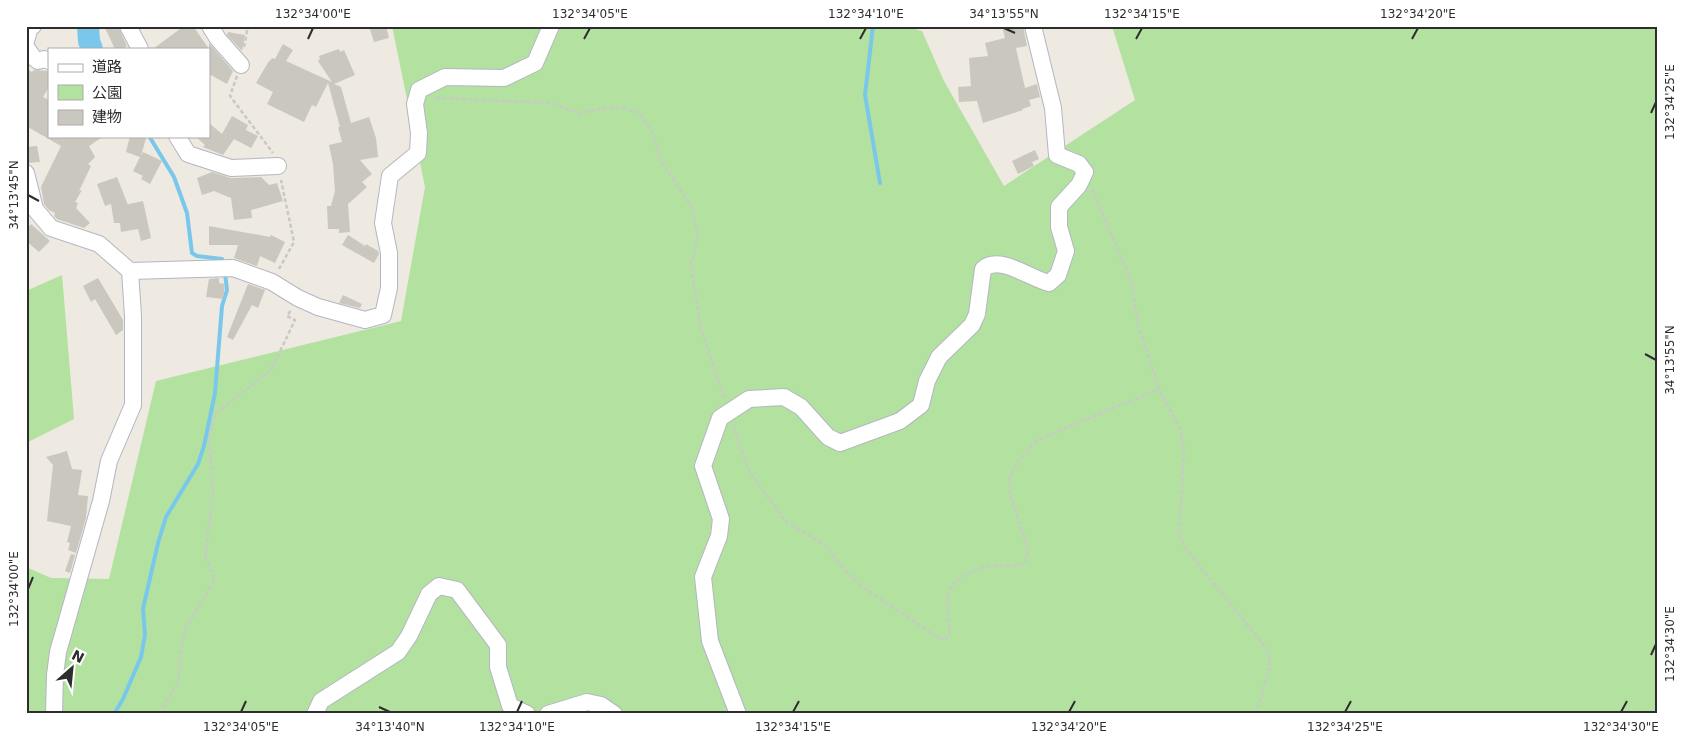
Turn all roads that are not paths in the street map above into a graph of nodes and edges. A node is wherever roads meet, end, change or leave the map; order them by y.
1 (33, 26) edge
2 (128, 26) edge
3 (210, 26) edge
4 (551, 26) edge
5 (1033, 26) edge
6 (26, 41) edge
7 (26, 47) edge
8 (139, 48) edge
9 (48, 61) edge
10 (241, 65) road end
11 (178, 138) edge
12 (278, 166) road end
13 (26, 173) edge
14 (130, 271) junction
15 (54, 714) edge
16 (315, 714) edge
17 (527, 714) edge
18 (548, 714) edge
19 (614, 714) edge
20 (738, 714) edge

1 - 6 street
2 - 8 street
3 - 10 street
4 - 14 street
5 - 20 street
7 - 9 street
11 - 12 street
13 - 14 street
14 - 15 street
16 - 17 street
18 - 19 street

